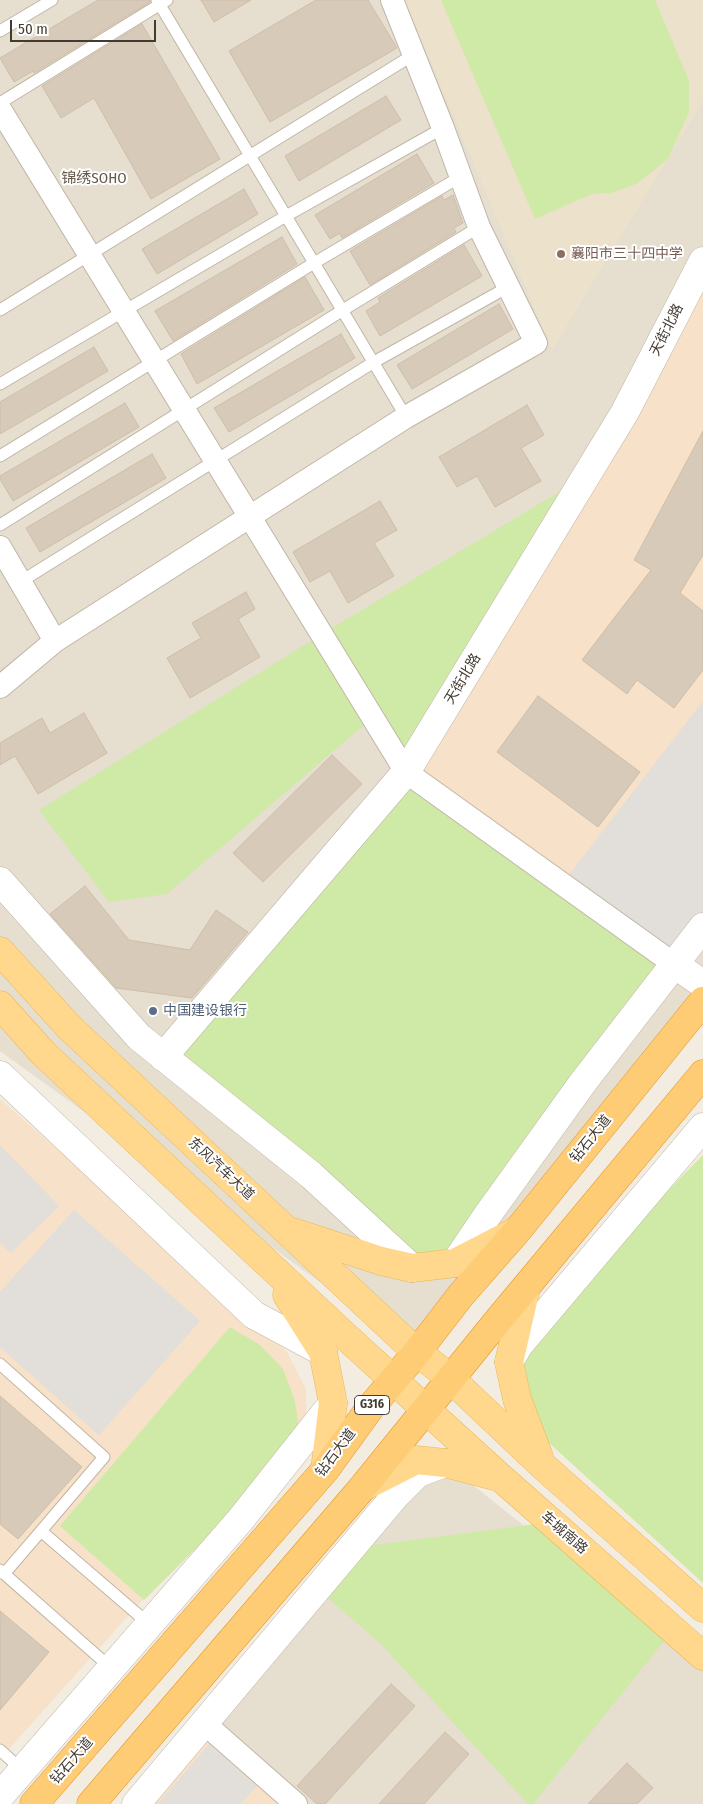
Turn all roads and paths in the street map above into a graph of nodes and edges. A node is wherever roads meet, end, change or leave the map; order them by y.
1 (52, 0) edge
2 (392, 0) edge
3 (161, 1) edge
4 (0, 31) edge
5 (413, 55) junction
6 (0, 102) edge
7 (0, 110) edge
8 (443, 128) junction
9 (250, 154) junction
10 (460, 177) junction
11 (286, 216) junction
12 (479, 227) junction
13 (89, 254) junction
14 (703, 261) edge
15 (314, 263) junction
16 (508, 287) junction
17 (0, 310) edge
18 (343, 310) junction
19 (124, 311) junction
20 (154, 361) junction
21 (374, 362) junction
22 (0, 384) edge
23 (184, 409) junction
24 (406, 417) junction
25 (0, 456) edge
26 (215, 460) junction
27 (250, 517) junction
28 (0, 525) edge
29 (0, 547) edge
30 (20, 582) junction
31 (55, 641) junction
32 (0, 687) edge
33 (406, 772) junction
34 (0, 881) edge
35 (703, 927) edge
36 (0, 951) edge
37 (674, 964) junction
38 (703, 984) edge
39 (703, 1001) edge
40 (0, 1005) edge
41 (163, 1056) junction
42 (703, 1074) edge
43 (0, 1076) edge
44 (703, 1127) edge
45 (285, 1229) junction
46 (518, 1230) junction
47 (266, 1262) junction
48 (455, 1263) junction
49 (412, 1268) junction
50 (526, 1288) junction
51 (323, 1352) junction
52 (416, 1352) junction
53 (509, 1362) junction
54 (0, 1364) edge
55 (450, 1378) junction
56 (393, 1379) junction
57 (332, 1403) junction
58 (426, 1409) junction
59 (445, 1464) junction
60 (543, 1466) junction
61 (324, 1470) junction
62 (500, 1477) junction
63 (363, 1487) junction
64 (41, 1531) junction
65 (2, 1572) edge
66 (703, 1608) edge
67 (149, 1624) junction
68 (703, 1656) edge
69 (153, 1667) junction
70 (112, 1668) junction
71 (204, 1723) junction
72 (0, 1750) edge
73 (30, 1762) junction
74 (0, 1796) edge
75 (34, 1804) edge
76 (91, 1804) edge
77 (136, 1804) edge
78 (296, 1804) edge

1 - 4 lane
2 - 5 street
3 - 6 lane
3 - 9 lane
5 - 8 street
5 - 9 lane
7 - 13 street
8 - 10 street
8 - 11 lane
9 - 11 lane
9 - 13 lane
10 - 12 street
10 - 15 lane
11 - 15 lane
11 - 19 lane
12 - 16 street
12 - 18 lane
13 - 17 lane
13 - 19 street
14 - 33 street, 天街北路
15 - 18 lane
15 - 20 lane
16 - 21 lane
16 - 24 street
18 - 21 lane
18 - 23 lane
19 - 20 street
19 - 22 lane
20 - 23 street
20 - 25 lane
21 - 24 lane
21 - 26 lane
23 - 26 street
23 - 28 lane
24 - 27 street
26 - 27 street
26 - 30 lane
27 - 31 street
27 - 33 street
29 - 30 street
30 - 31 street
31 - 32 street
33 - 37 street
33 - 41 street, 天街北路
34 - 41 street
35 - 37 street
36 - 45 main road, 东风汽车大道
37 - 38 street
37 - 48 street
39 - 46 highway, 钻石大道 / G316
40 - 47 main road
41 - 49 street
42 - 50 highway
43 - 51 street
44 - 53 street
45 - 49 main road
45 - 52 main road, 东风汽车大道
46 - 48 main road
46 - 52 highway, 钻石大道 / G316
47 - 51 main road
47 - 56 main road
48 - 49 main road
50 - 53 main road
50 - 55 highway
51 - 57 main road
52 - 55 main road, 东风汽车大道
52 - 56 highway, 钻石大道 / G316
53 - 60 main road
54 - 64 lane
55 - 58 highway
55 - 60 main road
56 - 58 main road
56 - 61 highway, 钻石大道 / G316
57 - 61 main road
57 - 67 street
58 - 62 main road, 车城南路
58 - 63 highway
59 - 62 main road
59 - 63 main road
59 - 71 street
60 - 66 main road
61 - 69 highway, 钻石大道 / G316
62 - 68 main road, 车城南路
63 - 76 highway
64 - 65 lane
64 - 67 lane
65 - 70 lane
67 - 70 street
69 - 73 street
69 - 75 highway, 钻石大道 / G316
70 - 73 street
71 - 77 street
71 - 78 street
72 - 73 lane
73 - 74 street

